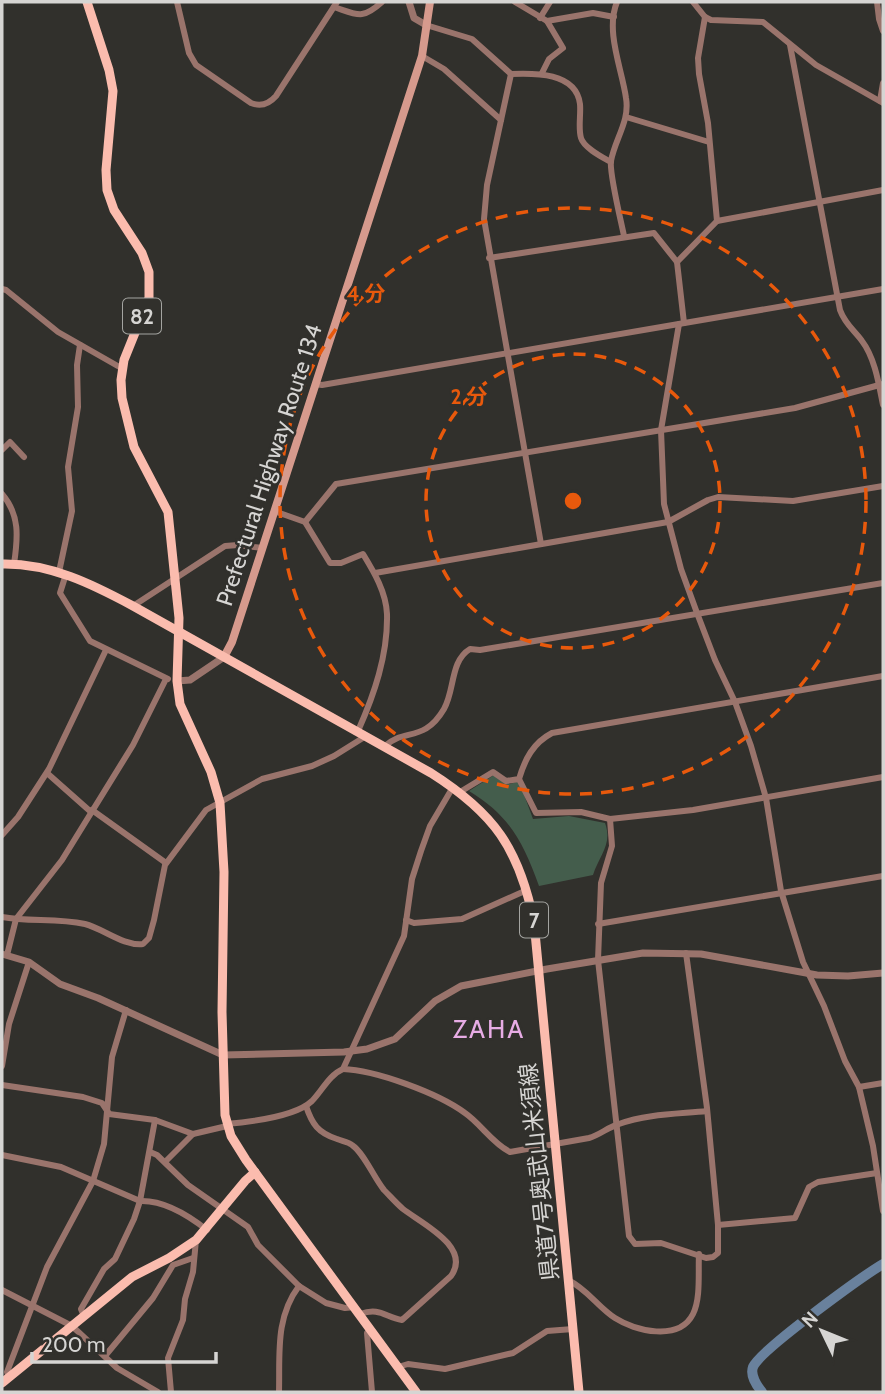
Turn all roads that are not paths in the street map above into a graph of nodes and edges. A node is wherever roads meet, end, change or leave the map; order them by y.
1 (87, 2) edge
2 (177, 2) edge
3 (382, 2) edge
4 (409, 2) edge
5 (430, 2) edge
6 (515, 2) edge
7 (550, 2) edge
8 (617, 2) edge
9 (693, 2) edge
10 (877, 2) edge
11 (336, 5) edge
12 (614, 17) junction
13 (705, 18) junction
14 (543, 20) junction
15 (426, 25) junction
16 (883, 31) edge
17 (790, 45) junction
18 (422, 56) junction
19 (542, 73) junction
20 (510, 74) junction
21 (883, 83) edge
22 (881, 102) edge
23 (626, 117) junction
24 (501, 120) junction
25 (709, 142) junction
26 (611, 162) junction
27 (883, 190) edge
28 (818, 202) junction
29 (717, 221) junction
30 (624, 236) junction
31 (489, 258) junction
32 (677, 262) junction
33 (2, 289) edge
34 (883, 289) edge
35 (837, 296) junction
36 (682, 323) junction
37 (80, 345) junction
38 (507, 354) junction
39 (123, 369) junction
40 (314, 384) junction
41 (881, 385) edge
42 (883, 405) edge
43 (661, 430) junction
44 (2, 450) edge
45 (524, 453) junction
46 (24, 457) dead end
47 (883, 486) edge
48 (2, 494) edge
49 (274, 511) junction
50 (305, 522) junction
51 (668, 522) junction
52 (541, 544) junction
53 (263, 548) junction
54 (2, 564) edge
55 (13, 564) junction
56 (62, 573) junction
57 (375, 573) junction
58 (175, 578) junction
59 (883, 583) edge
60 (133, 606) junction
61 (696, 613) junction
62 (179, 632) junction
63 (106, 650) junction
64 (224, 657) junction
65 (883, 676) edge
66 (166, 679) junction
67 (177, 681) junction
68 (736, 702) junction
69 (362, 733) junction
70 (385, 746) junction
71 (47, 773) junction
72 (883, 777) edge
73 (519, 779) junction
74 (456, 790) junction
75 (766, 798) junction
76 (220, 803) junction
77 (92, 811) junction
78 (610, 819) junction
79 (2, 835) edge
80 (166, 863) junction
81 (883, 876) edge
82 (527, 889) junction
83 (781, 891) junction
84 (2, 917) edge
85 (16, 919) junction
86 (406, 920) junction
87 (598, 923) junction
88 (686, 953) junction
89 (5, 955) edge
90 (598, 960) junction
91 (29, 962) junction
92 (539, 971) junction
93 (808, 973) junction
94 (883, 973) edge
95 (126, 1010) junction
96 (352, 1051) junction
97 (223, 1055) junction
98 (2, 1066) edge
99 (343, 1069) junction
100 (883, 1083) edge
101 (2, 1085) edge
102 (859, 1087) junction
103 (306, 1105) junction
104 (707, 1111) junction
105 (108, 1114) junction
106 (155, 1120) junction
107 (617, 1124) junction
108 (226, 1125) junction
109 (193, 1134) junction
110 (555, 1144) junction
111 (149, 1152) junction
112 (2, 1155) edge
113 (165, 1162) junction
114 (255, 1172) junction
115 (877, 1173) junction
116 (93, 1181) junction
117 (881, 1186) edge
118 (139, 1201) junction
119 (223, 1209) junction
120 (883, 1211) edge
121 (718, 1225) junction
122 (207, 1230) junction
123 (197, 1240) junction
124 (699, 1254) junction
125 (193, 1258) junction
126 (171, 1262) junction
127 (568, 1280) junction
128 (299, 1286) junction
129 (2, 1290) edge
130 (33, 1308) junction
131 (357, 1310) junction
132 (84, 1316) junction
133 (72, 1326) junction
134 (371, 1329) junction
135 (573, 1329) junction
136 (105, 1356) junction
137 (398, 1367) junction
138 (5, 1380) edge
139 (158, 1392) edge
140 (170, 1392) edge
141 (279, 1392) edge
142 (372, 1392) edge
143 (416, 1392) edge
144 (579, 1392) edge

1 - 39 main road, 82
2 - 11 street
3 - 11 street
4 - 15 street
5 - 15 main road, Prefectural Highway Route 134
6 - 14 street
7 - 14 street
8 - 12 street
9 - 13 street
10 - 16 street
12 - 14 street
12 - 23 street
13 - 17 street
13 - 25 street
14 - 19 street
15 - 18 main road, Prefectural Highway Route 134
15 - 20 street
17 - 22 street
17 - 28 street
18 - 24 street
18 - 40 main road, Prefectural Highway Route 134
19 - 20 street
19 - 26 street
20 - 24 street
21 - 22 street
23 - 25 street
23 - 26 street
24 - 31 street
25 - 29 street
26 - 30 street
27 - 28 street
28 - 29 street
28 - 35 street
29 - 32 street
30 - 31 street
30 - 32 street
31 - 38 street
32 - 36 street
33 - 37 street
34 - 35 street
35 - 36 street
35 - 41 street
36 - 38 street
36 - 43 street
37 - 39 street
37 - 56 street
38 - 40 street
38 - 45 street
39 - 58 main road, 82
40 - 49 main road, Prefectural Highway Route 134
41 - 42 street
41 - 43 street
43 - 45 street
43 - 51 street
44 - 46 street
45 - 50 street
45 - 52 street
47 - 51 street
48 - 55 street
49 - 50 street
49 - 53 main road, Prefectural Highway Route 134
50 - 57 street
51 - 52 street
51 - 61 street
52 - 57 street
53 - 58 street
53 - 64 main road, Prefectural Highway Route 134
54 - 55 main road, 県道7号奥武山米須線 / 7
55 - 56 main road, 県道7号奥武山米須線 / 7
56 - 60 main road, 県道7号奥武山米須線 / 7
56 - 63 street
57 - 69 street
58 - 60 street
58 - 62 main road, 82
59 - 61 street
60 - 62 main road, 県道7号奥武山米須線 / 7
61 - 68 street
61 - 70 street
62 - 64 main road, 県道7号奥武山米須線 / 7
62 - 67 main road
63 - 66 street
63 - 71 street
64 - 67 street
64 - 69 main road, 県道7号奥武山米須線 / 7
65 - 68 street
66 - 67 street
66 - 77 street
67 - 76 main road
68 - 73 street
68 - 75 street
69 - 70 main road, 県道7号奥武山米須線 / 7
69 - 76 street
70 - 74 main road, 県道7号奥武山米須線 / 7
71 - 77 street
71 - 79 street
72 - 75 street
73 - 74 street
73 - 78 street
74 - 82 main road, 県道7号奥武山米須線 / 7
74 - 86 street
75 - 78 street
75 - 83 street
76 - 80 street
76 - 97 main road
77 - 80 street
77 - 85 street
78 - 87 street
80 - 85 street
81 - 83 street
82 - 86 street
82 - 92 main road, 県道7号奥武山米須線 / 7
83 - 87 street
83 - 93 street
84 - 85 street
85 - 89 street
86 - 96 street
87 - 90 street
88 - 90 street
88 - 93 street
88 - 104 street
89 - 91 street
90 - 92 street
90 - 107 street
91 - 95 street
91 - 98 street
92 - 96 street
92 - 110 main road, 県道7号奥武山米須線 / 7
93 - 94 street
93 - 102 street
95 - 97 street
95 - 105 street
96 - 97 street
96 - 99 street
97 - 108 main road
99 - 103 street
99 - 110 street
100 - 102 street
101 - 105 street
102 - 115 street
103 - 108 street
103 - 131 street
104 - 107 street
104 - 121 street
105 - 106 street
105 - 116 street
106 - 109 street
106 - 111 street
107 - 110 street
107 - 124 street
108 - 109 street
108 - 114 main road
109 - 113 street
110 - 127 main road, 県道7号奥武山米須線 / 7
111 - 113 street
111 - 118 street
112 - 116 street
113 - 119 street
114 - 119 main road
114 - 131 main road
115 - 117 street
115 - 121 street
116 - 118 street
116 - 130 street
117 - 120 street
118 - 122 street
118 - 132 street
119 - 122 main road
119 - 128 street
121 - 124 street
122 - 123 main road
123 - 125 street
123 - 126 main road
124 - 127 street
125 - 126 street
125 - 140 street
126 - 132 main road
126 - 136 street
127 - 135 main road, 県道7号奥武山米須線 / 7
128 - 131 street
128 - 141 street
129 - 130 street
130 - 133 street
130 - 138 street
131 - 134 main road
132 - 133 main road
133 - 136 street
133 - 138 main road
134 - 137 main road
134 - 142 street
135 - 137 street
135 - 144 main road, 県道7号奥武山米須線 / 7
136 - 139 street
137 - 143 main road

